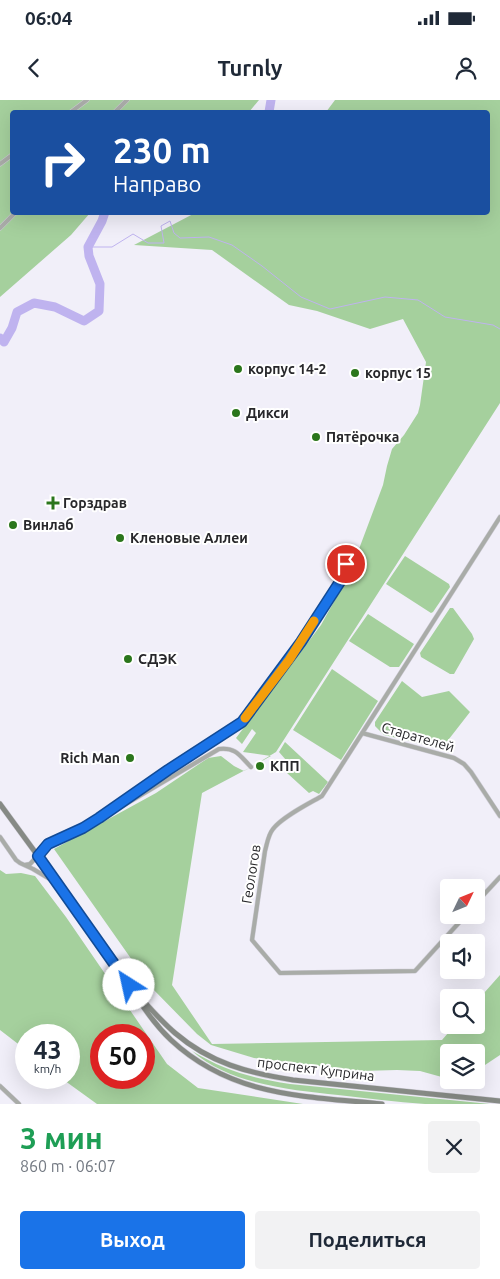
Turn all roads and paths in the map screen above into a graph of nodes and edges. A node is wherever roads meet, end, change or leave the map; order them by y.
1 (87, 100) edge
2 (127, 100) edge
3 (74, 110) edge
4 (117, 110) edge
5 (13, 215) edge
6 (0, 228) edge
7 (500, 517) edge
8 (346, 564) dead end
9 (362, 733) junction
10 (251, 767) dead end
11 (0, 804) edge
12 (117, 805) junction
13 (500, 816) edge
14 (0, 837) edge
15 (38, 856) junction
16 (25, 865) junction
17 (500, 877) edge
18 (56, 882) junction
19 (485, 893) edge
20 (458, 924) edge
21 (129, 985) junction
22 (0, 1086) edge
23 (500, 1101) edge
24 (19, 1104) edge
25 (382, 1104) edge

1 - 3 street
2 - 4 street
5 - 6 street
7 - 9 street, Геологов
8 - 12 street
9 - 13 street, Старателей
9 - 20 street, Геологов
10 - 12 street
11 - 15 main road, проспект Куприна
12 - 15 street
14 - 16 street
15 - 16 street
15 - 18 main road, проспект Куприна
16 - 18 street
17 - 19 street
18 - 21 main road, проспект Куприна
21 - 23 main road, проспект Куприна
21 - 25 main road, проспект Куприна
22 - 24 street

